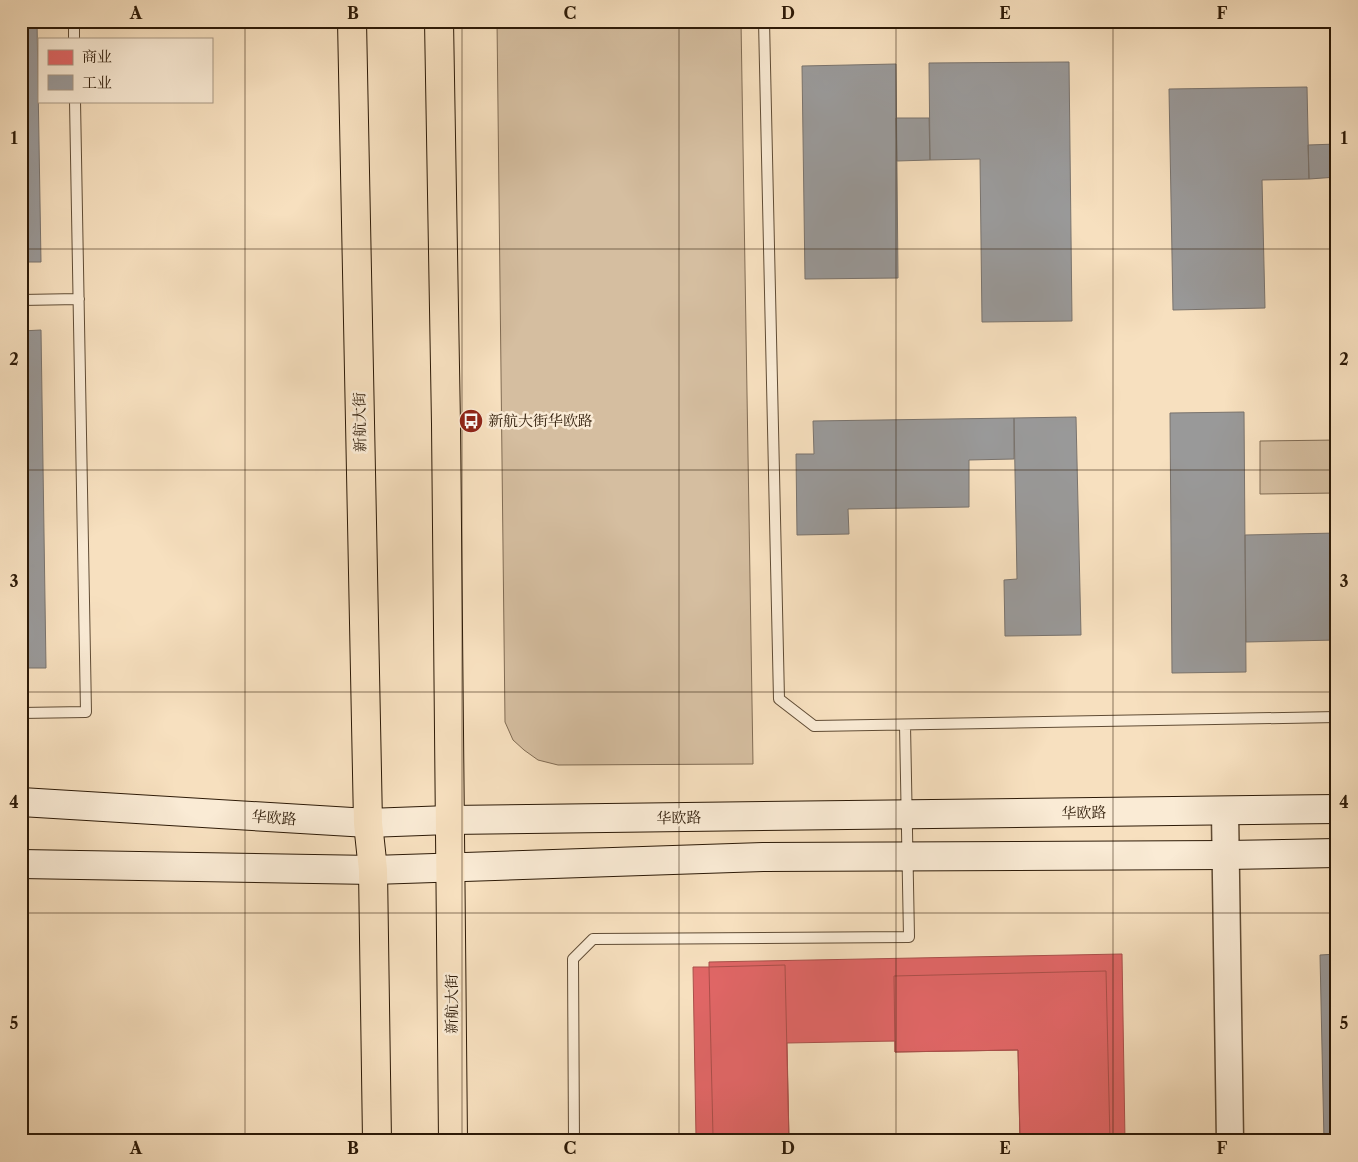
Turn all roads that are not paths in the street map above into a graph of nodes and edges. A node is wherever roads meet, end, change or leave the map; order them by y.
1 (74, 21) edge
2 (352, 21) edge
3 (439, 21) edge
4 (764, 21) edge
5 (74, 38) edge
6 (75, 102) edge
7 (79, 298) junction
8 (21, 300) edge
9 (21, 713) edge
10 (1337, 717) edge
11 (906, 725) junction
12 (21, 802) edge
13 (1337, 810) edge
14 (1225, 812) junction
15 (907, 815) junction
16 (449, 820) junction
17 (368, 824) junction
18 (1337, 853) edge
19 (1225, 855) junction
20 (907, 856) junction
21 (21, 864) edge
22 (451, 867) junction
23 (373, 870) junction
24 (376, 1141) edge
25 (453, 1141) edge
26 (574, 1141) edge
27 (1230, 1141) edge

1 - 5 lane
2 - 17 main road, 新航大街
3 - 16 main road
4 - 11 lane
6 - 7 lane
7 - 8 lane
7 - 9 lane
10 - 11 lane
11 - 15 lane
12 - 17 main road, 华欧路
13 - 14 main road, 华欧路
14 - 15 main road, 华欧路
14 - 19 street
15 - 16 main road, 华欧路
15 - 20 lane
16 - 17 main road, 华欧路
16 - 22 main road, 新航大街
17 - 23 main road, 新航大街
18 - 19 main road
19 - 20 main road
19 - 27 street
20 - 22 main road
20 - 26 lane
21 - 23 main road
22 - 23 main road
22 - 25 main road, 新航大街
23 - 24 main road

